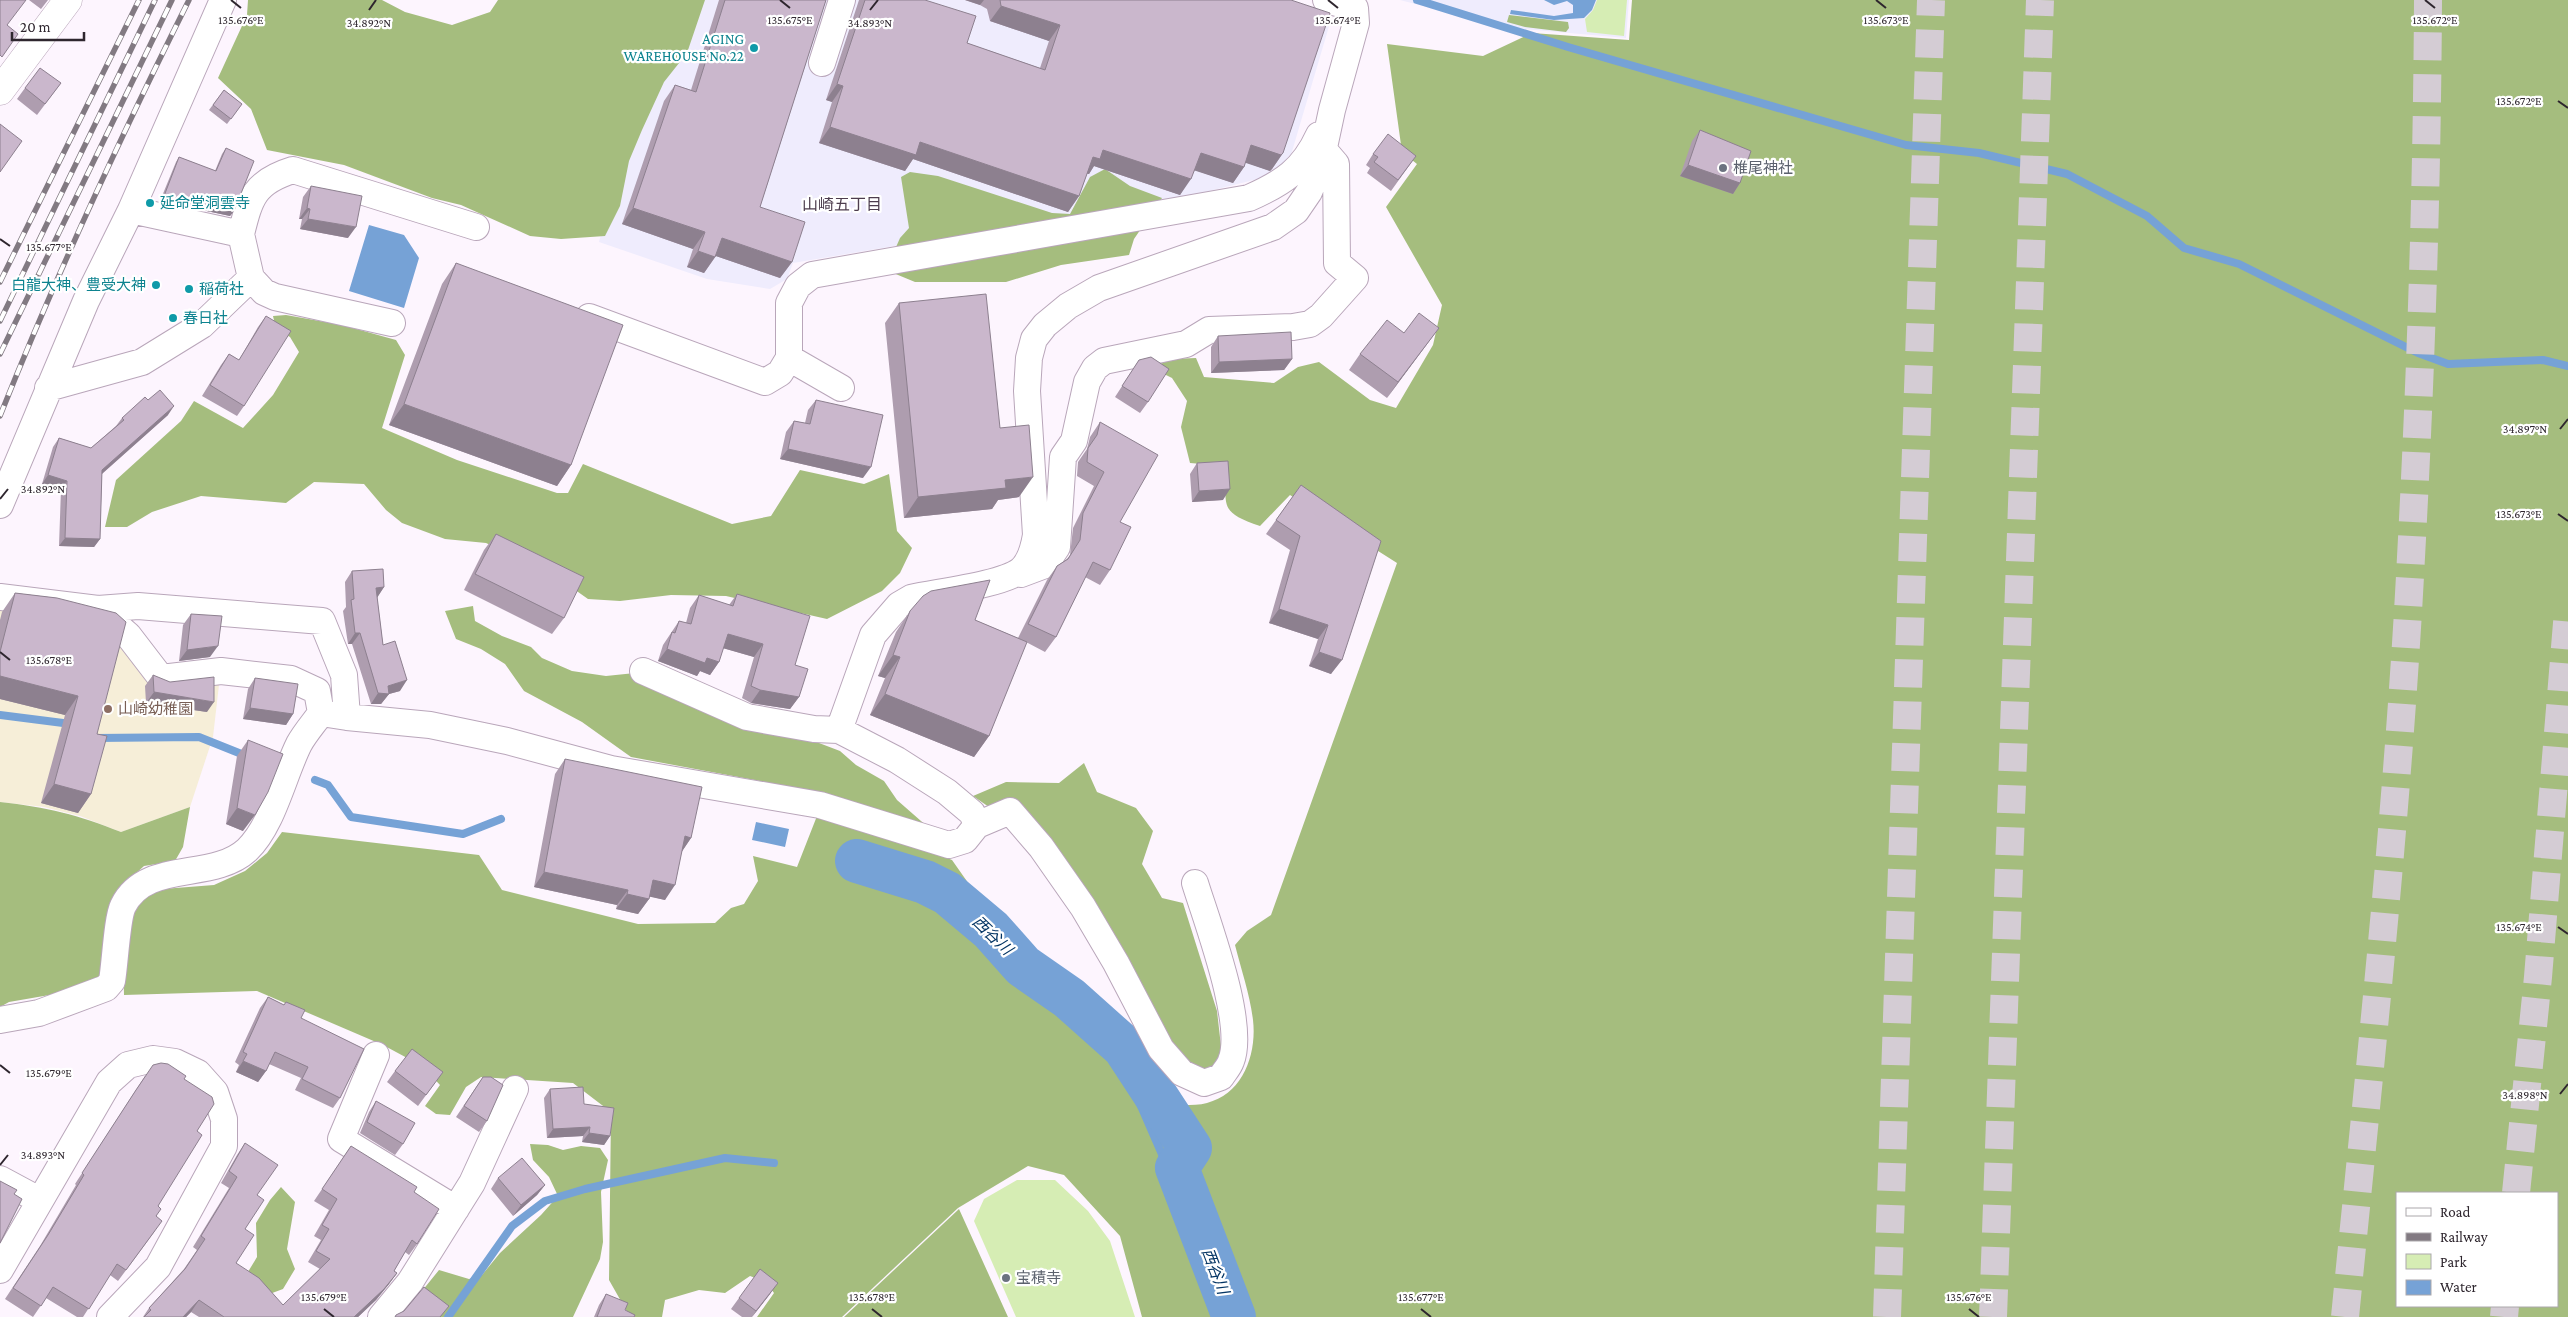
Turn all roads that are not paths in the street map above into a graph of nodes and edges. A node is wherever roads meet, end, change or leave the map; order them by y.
1 (68, 0) edge
2 (223, 0) edge
3 (842, 0) edge
4 (1326, 0) edge
5 (822, 64) dead end
6 (0, 91) edge
7 (1332, 110) junction
8 (1324, 150) junction
9 (131, 210) junction
10 (476, 227) dead end
11 (241, 234) junction
12 (251, 278) junction
13 (564, 308) edge
14 (392, 323) dead end
15 (789, 358) junction
16 (48, 388) junction
17 (841, 388) dead end
18 (0, 505) edge
19 (1007, 578) junction
20 (0, 598) edge
21 (98, 609) junction
22 (643, 671) dead end
23 (320, 713) junction
24 (347, 717) junction
25 (839, 730) junction
26 (977, 825) junction
27 (1195, 883) dead end
28 (0, 1020) edge
29 (376, 1055) dead end
30 (515, 1089) dead end
31 (0, 1179) edge
32 (39, 1200) junction
33 (456, 1209) junction
34 (0, 1270) edge
35 (110, 1317) edge
36 (381, 1317) edge

1 - 6 main road
2 - 9 street
3 - 5 street
4 - 7 street
7 - 8 street
7 - 15 street
8 - 19 street
8 - 19 street
9 - 11 street
9 - 16 street
10 - 11 street
11 - 12 street
12 - 14 street
12 - 16 street
13 - 15 street
15 - 17 street
16 - 18 street
19 - 25 street
20 - 21 street
21 - 23 street
21 - 24 street
22 - 25 street
23 - 24 street
23 - 28 street
24 - 26 street
25 - 26 street
26 - 27 street
29 - 33 street
30 - 33 street
31 - 32 street
32 - 34 street
32 - 35 street
33 - 36 street

